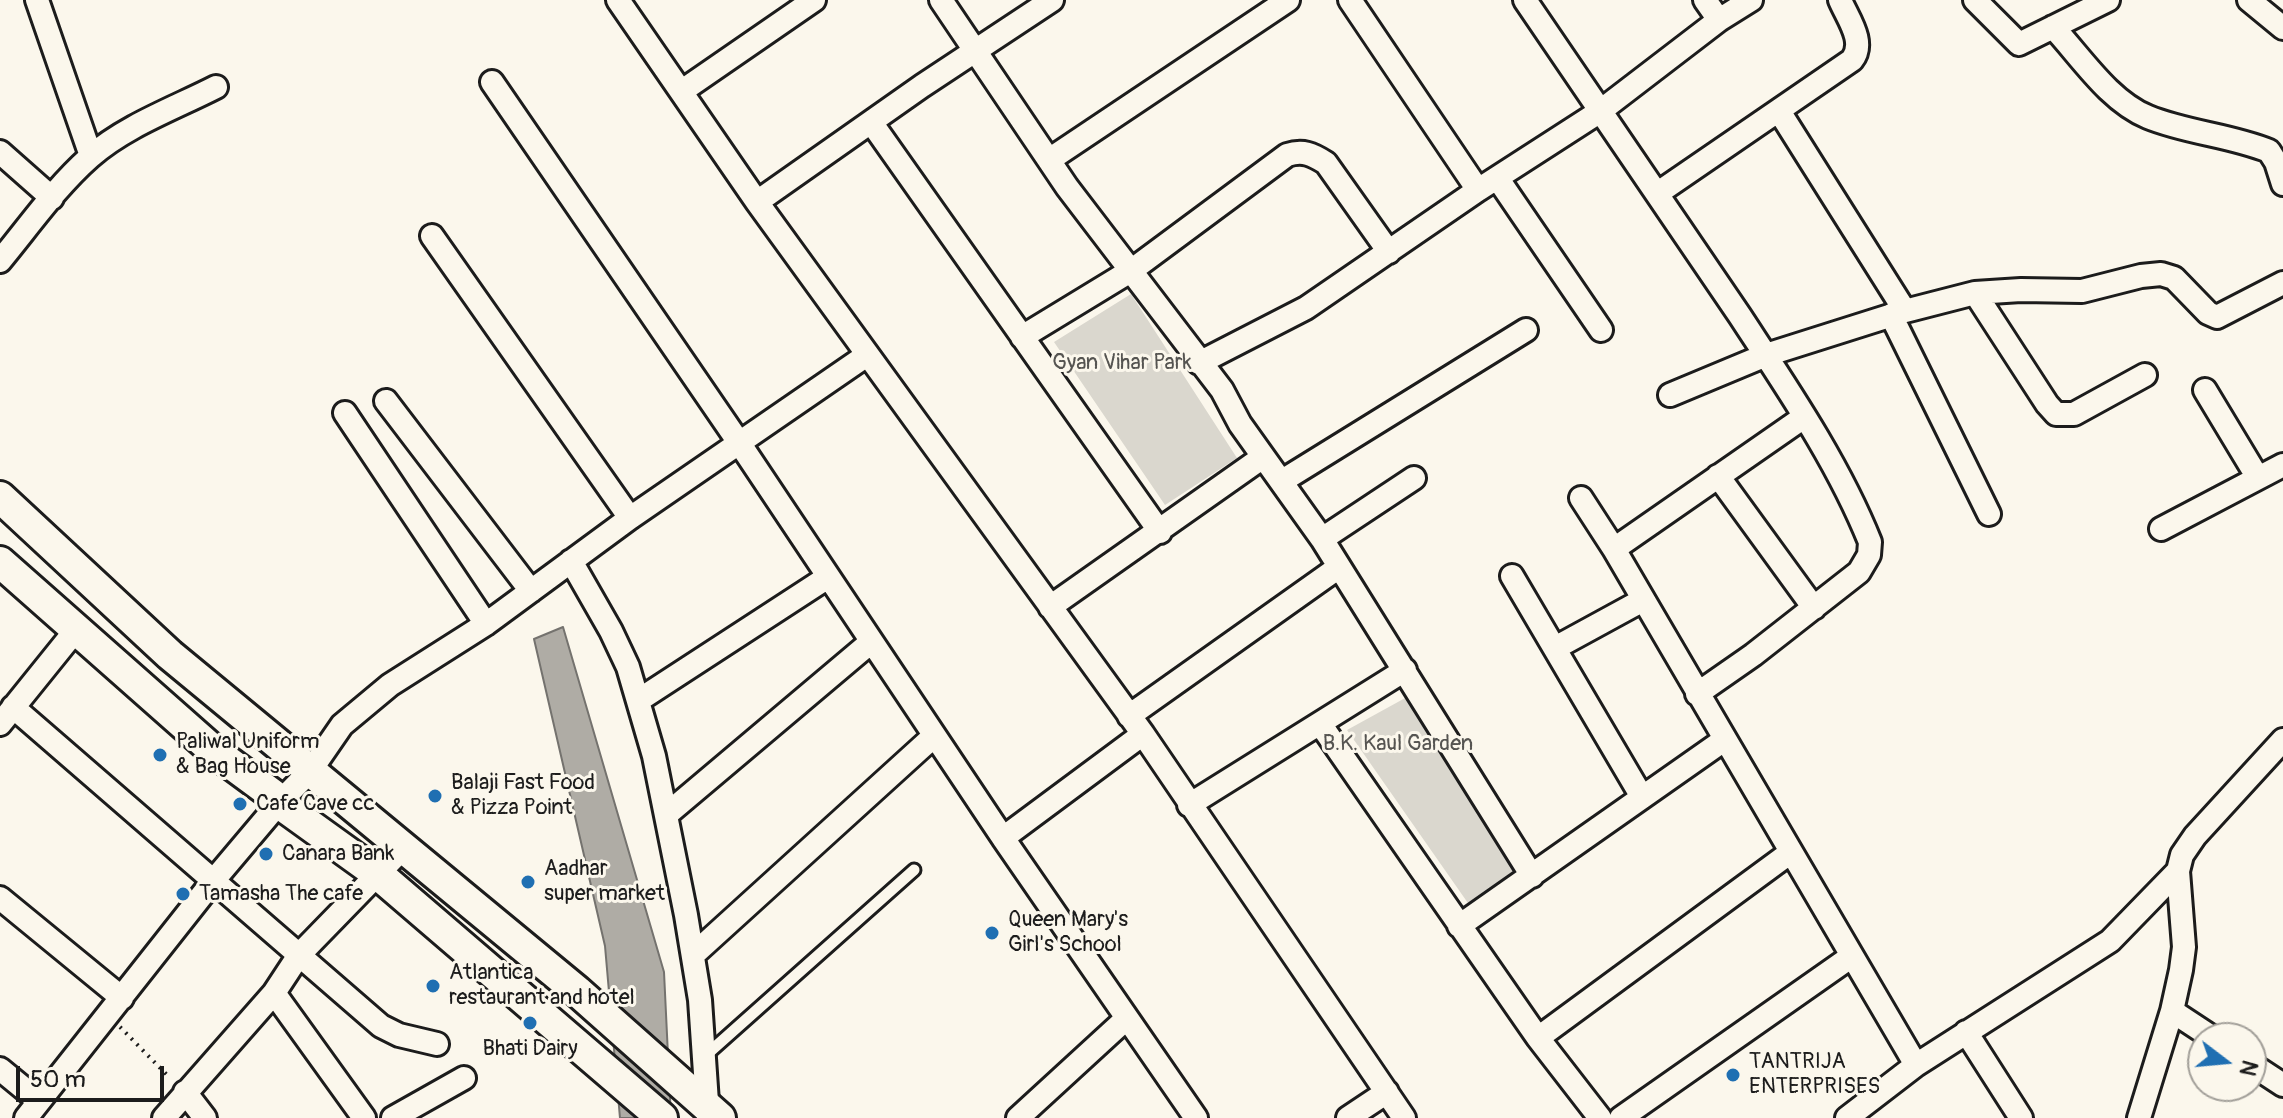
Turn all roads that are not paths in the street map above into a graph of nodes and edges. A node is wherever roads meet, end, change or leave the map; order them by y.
1 (37, 0) edge
2 (618, 0) edge
3 (814, 0) edge
4 (941, 0) edge
5 (1052, 0) edge
6 (1288, 0) edge
7 (1350, 0) edge
8 (1525, 0) edge
9 (1705, 0) edge
10 (1751, 0) edge
11 (1840, 0) edge
12 (1975, 0) edge
13 (2108, 0) edge
14 (2249, 0) edge
15 (1719, 20) junction
16 (2053, 27) junction
17 (2283, 28) edge
18 (975, 51) junction
19 (492, 82) dead end
20 (216, 87) dead end
21 (682, 91) junction
22 (1779, 111) junction
23 (1599, 112) junction
24 (871, 122) junction
25 (0, 152) edge
26 (91, 156) junction
27 (1049, 160) junction
28 (1498, 179) junction
29 (2283, 184) edge
30 (1478, 190) junction
31 (1658, 193) junction
32 (52, 198) junction
33 (757, 202) junction
34 (432, 236) dead end
35 (1389, 252) junction
36 (0, 261) edge
37 (1132, 270) junction
38 (2283, 283) edge
39 (1975, 293) junction
40 (1898, 313) junction
41 (1526, 330) dead end
42 (1601, 330) dead end
43 (1022, 337) junction
44 (867, 355) junction
45 (1766, 355) junction
46 (1199, 363) junction
47 (2145, 375) dead end
48 (2205, 390) dead end
49 (1670, 395) dead end
50 (386, 401) dead end
51 (345, 413) dead end
52 (1804, 417) junction
53 (740, 444) junction
54 (1263, 457) junction
55 (2283, 465) edge
56 (1718, 476) junction
57 (1414, 478) dead end
58 (2258, 478) junction
59 (1282, 481) junction
60 (0, 497) edge
61 (1581, 498) dead end
62 (1989, 514) dead end
63 (630, 518) junction
64 (2161, 529) dead end
65 (1160, 532) junction
66 (1322, 539) junction
67 (1614, 549) junction
68 (571, 561) junction
69 (0, 562) edge
70 (1339, 567) junction
71 (1512, 576) dead end
72 (828, 577) junction
73 (527, 593) junction
74 (1643, 600) junction
75 (1050, 607) junction
76 (1814, 608) junction
77 (491, 620) junction
78 (75, 631) junction
79 (871, 642) junction
80 (1555, 648) junction
81 (1405, 670) junction
82 (1697, 694) junction
83 (639, 700) junction
84 (6, 715) edge
85 (1136, 725) junction
86 (1321, 725) junction
87 (934, 736) junction
88 (1724, 740) junction
89 (2283, 740) edge
90 (311, 770) junction
91 (1642, 797) junction
92 (279, 803) junction
93 (1189, 805) junction
94 (666, 815) junction
95 (1003, 838) junction
96 (404, 847) junction
97 (1791, 852) junction
98 (914, 870) dead end
99 (2178, 871) junction
100 (379, 875) junction
101 (1532, 876) junction
102 (214, 880) junction
103 (0, 898) edge
104 (1459, 926) junction
105 (299, 955) junction
106 (693, 955) junction
107 (1852, 956) junction
108 (274, 993) junction
109 (114, 1006) junction
110 (2172, 1011) junction
111 (1127, 1018) junction
112 (2189, 1022) edge
113 (1966, 1032) junction
114 (1538, 1038) junction
115 (437, 1044) dead end
116 (705, 1057) junction
117 (1916, 1065) junction
118 (0, 1069) edge
119 (464, 1078) dead end
120 (185, 1092) junction
121 (1387, 1092) junction
122 (707, 1108) edge
123 (32, 1109) edge
124 (164, 1118) edge
125 (205, 1118) edge
126 (364, 1118) edge
127 (393, 1118) edge
128 (662, 1118) edge
129 (1018, 1118) edge
130 (1196, 1118) edge
131 (1348, 1118) edge
132 (1404, 1118) edge
133 (1600, 1118) edge
134 (1621, 1118) edge
135 (1847, 1118) edge
136 (2021, 1118) edge
137 (2139, 1118) edge

1 - 26 street
2 - 21 street
3 - 21 street
4 - 18 street
5 - 18 street
6 - 27 street
7 - 30 street
8 - 23 street
9 - 15 street
10 - 15 street
11 - 22 street
12 - 16 street
13 - 16 street
14 - 17 street
15 - 23 street
16 - 29 street
18 - 24 street
18 - 27 street
19 - 53 street
20 - 26 street
21 - 33 street
22 - 31 street
22 - 40 street
23 - 28 street
23 - 31 street
24 - 33 street
24 - 43 street
25 - 32 street
26 - 32 street
27 - 37 street
28 - 30 street
28 - 42 street
30 - 35 street
31 - 45 street
32 - 36 street
33 - 44 street
34 - 63 street
35 - 37 street
35 - 46 street
37 - 43 street
37 - 46 street
38 - 39 street
39 - 40 street
39 - 47 street
40 - 45 street
40 - 62 street
41 - 59 street
43 - 65 street
44 - 53 street
44 - 75 street
45 - 49 street
45 - 52 street
46 - 54 street
48 - 58 street
50 - 73 street
51 - 77 street
52 - 56 street
52 - 76 street
53 - 63 street
53 - 72 street
54 - 59 street
54 - 65 street
55 - 58 street
56 - 67 street
56 - 76 street
57 - 66 street
58 - 64 street
59 - 66 street
60 - 90 street
61 - 67 street
63 - 68 street
65 - 75 street
66 - 70 street
67 - 74 street
68 - 73 street
68 - 83 street
69 - 78 street
70 - 81 street
70 - 85 street
71 - 80 street
72 - 79 street
72 - 83 street
73 - 77 street
74 - 80 street
74 - 82 street
75 - 85 street
76 - 82 street
77 - 90 street
78 - 84 street
78 - 92 street
79 - 87 street
79 - 94 street
80 - 91 street
81 - 86 street
81 - 101 street
82 - 88 street
83 - 94 street
84 - 102 street
85 - 93 street
85 - 95 street
86 - 93 street
86 - 104 street
87 - 95 street
87 - 106 street
88 - 91 street
88 - 97 street
89 - 99 street
90 - 92 street
90 - 96 street
91 - 101 street
92 - 100 street
92 - 102 street
93 - 121 street
94 - 106 street
95 - 111 street
96 - 100 street
96 - 122 street
97 - 107 street
97 - 114 street
98 - 116 lane
99 - 110 street
99 - 113 street
100 - 105 street
100 - 128 street
101 - 104 street
102 - 105 street
102 - 109 street
103 - 109 street
104 - 114 street
105 - 108 street
105 - 115 street
106 - 116 street
107 - 117 street
107 - 134 street
108 - 120 street
108 - 126 street
109 - 123 street
110 - 112 street
110 - 137 street
111 - 129 street
111 - 130 street
113 - 117 street
113 - 136 street
114 - 133 street
116 - 122 street
117 - 135 street
118 - 123 street
119 - 127 street
120 - 124 street
120 - 125 street
121 - 131 street
121 - 132 street

